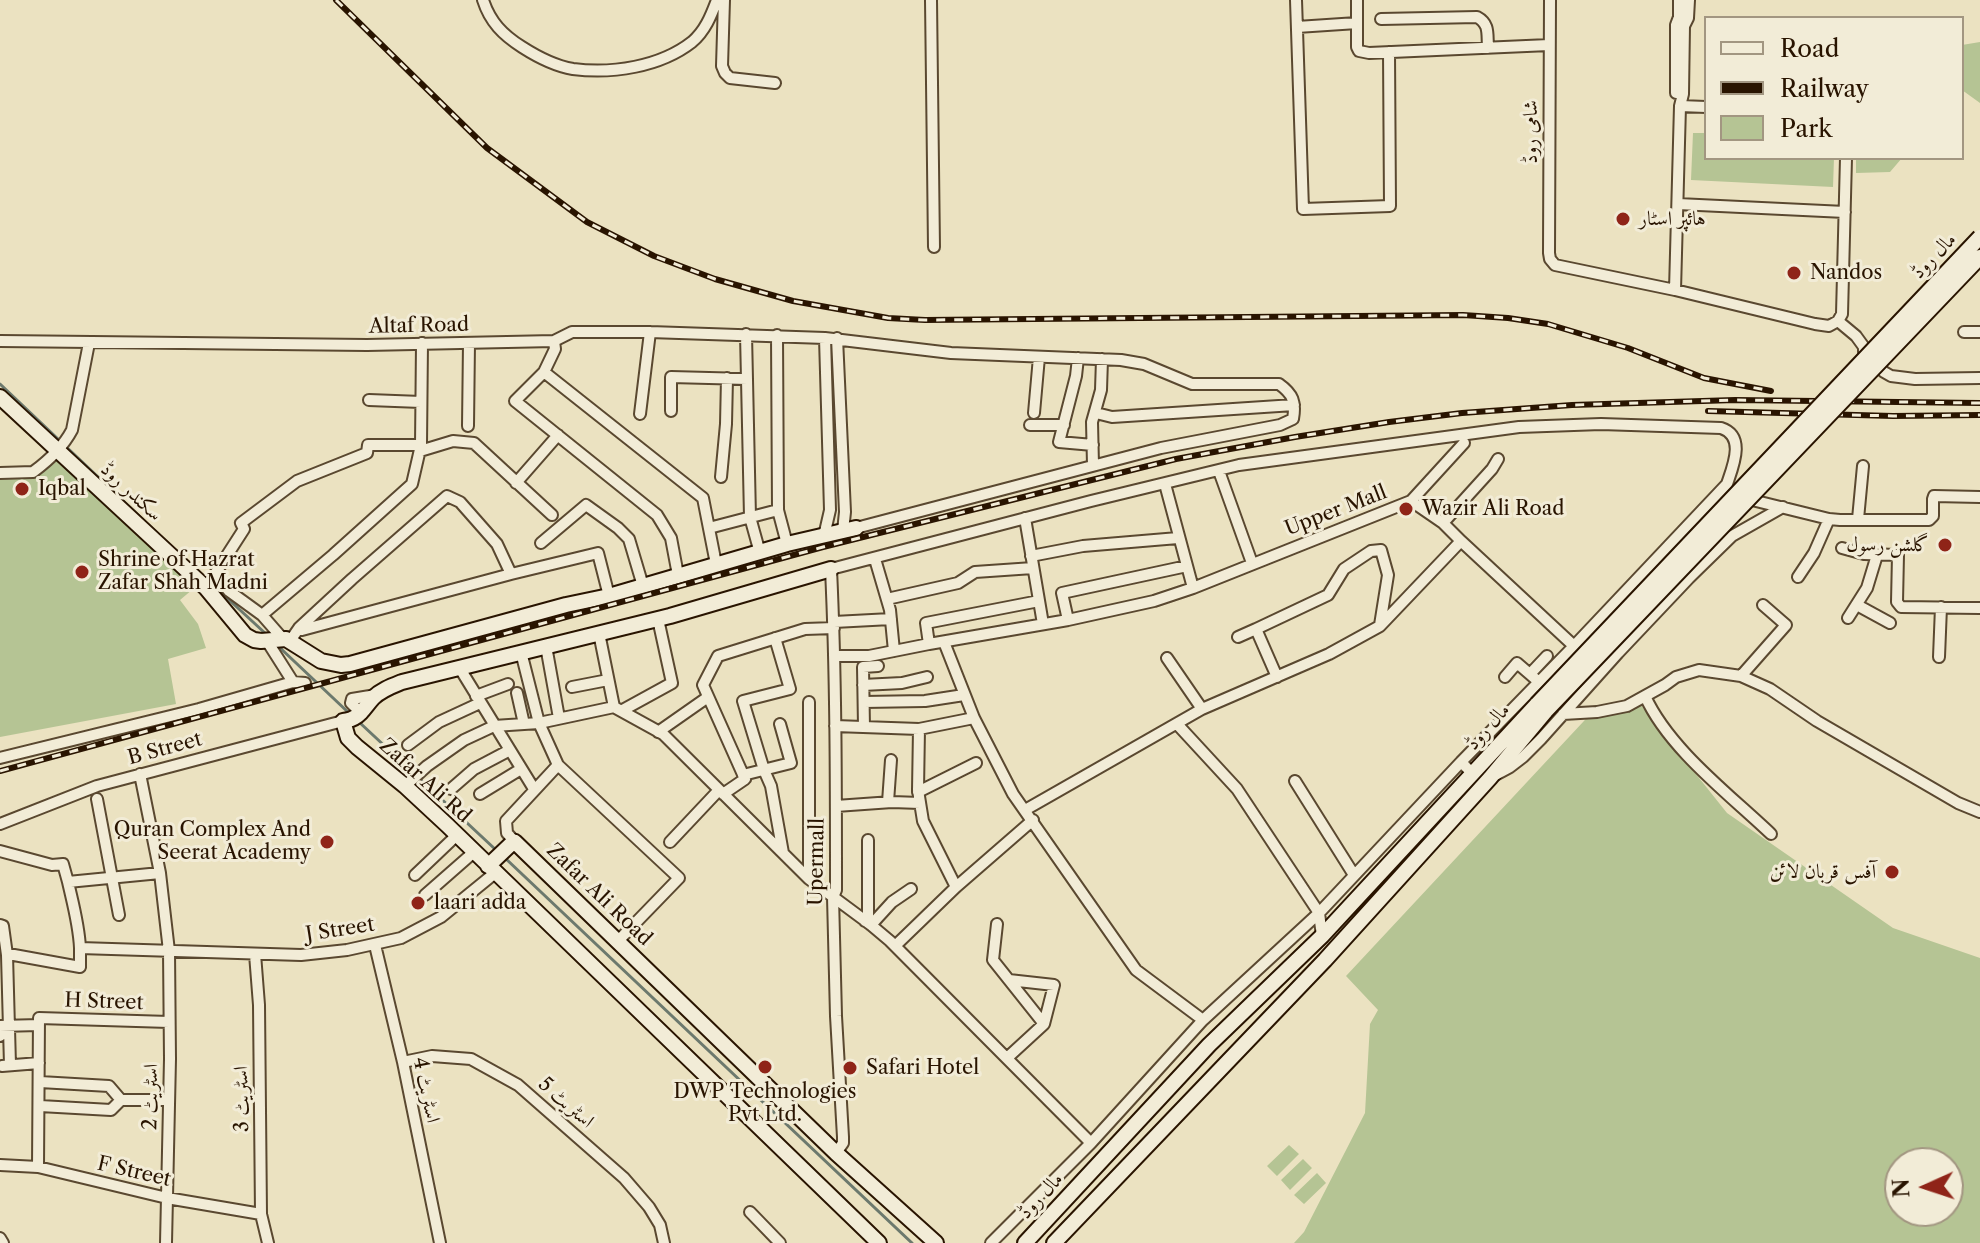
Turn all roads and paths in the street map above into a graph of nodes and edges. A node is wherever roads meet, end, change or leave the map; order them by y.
1 (483, 0) edge
2 (717, 0) edge
3 (724, 0) edge
4 (931, 0) edge
5 (1296, 0) edge
6 (1357, 0) edge
7 (1550, 0) edge
8 (1679, 0) edge
9 (1689, 0) edge
10 (1381, 19) dead end
11 (1357, 23) junction
12 (1297, 27) junction
13 (1549, 45) junction
14 (1488, 48) junction
15 (1389, 52) junction
16 (775, 83) dead end
17 (1680, 106) junction
18 (1704, 107) edge
19 (1846, 160) edge
20 (1678, 204) junction
21 (1845, 212) junction
22 (1980, 237) edge
23 (934, 247) dead end
24 (1980, 257) edge
25 (1675, 290) junction
26 (1838, 321) junction
27 (650, 332) junction
28 (1964, 332) dead end
29 (1980, 332) edge
30 (746, 334) junction
31 (777, 335) junction
32 (825, 338) junction
33 (837, 338) junction
34 (0, 341) edge
35 (554, 341) junction
36 (89, 343) junction
37 (422, 343) junction
38 (469, 343) junction
39 (1039, 357) junction
40 (1078, 358) junction
41 (1102, 359) junction
42 (544, 372) junction
43 (727, 378) junction
44 (1980, 378) edge
45 (747, 379) junction
46 (0, 397) edge
47 (369, 400) dead end
48 (421, 402) junction
49 (1294, 405) junction
50 (671, 411) dead end
51 (1034, 413) dead end
52 (1096, 413) junction
53 (640, 414) dead end
54 (1030, 425) dead end
55 (1064, 425) junction
56 (468, 426) dead end
57 (558, 435) junction
58 (1464, 443) dead end
59 (1093, 445) junction
60 (420, 448) junction
61 (57, 450) junction
62 (1498, 459) dead end
63 (1093, 465) junction
64 (1863, 466) dead end
65 (1219, 471) junction
66 (0, 473) edge
67 (721, 477) dead end
68 (516, 483) junction
69 (1165, 484) junction
70 (1727, 484) junction
71 (1980, 497) edge
72 (1411, 501) junction
73 (1783, 507) junction
74 (778, 510) junction
75 (552, 515) dead end
76 (750, 517) junction
77 (1025, 518) junction
78 (1829, 519) junction
79 (1858, 519) junction
80 (1443, 523) junction
81 (709, 528) junction
82 (850, 529) junction
83 (824, 536) junction
84 (1178, 538) junction
85 (1461, 541) junction
86 (541, 543) dead end
87 (787, 544) junction
88 (1842, 548) dead end
89 (760, 553) junction
90 (1877, 555) junction
91 (1031, 556) junction
92 (875, 559) junction
93 (1252, 563) junction
94 (716, 564) junction
95 (1187, 566) junction
96 (1033, 568) junction
97 (831, 569) junction
98 (511, 574) junction
99 (678, 575) junction
100 (1798, 577) dead end
101 (210, 581) junction
102 (643, 586) junction
103 (1193, 588) junction
104 (609, 596) junction
105 (887, 599) junction
106 (1039, 601) junction
107 (1763, 605) dead end
108 (1857, 605) junction
109 (1941, 607) junction
110 (1980, 608) edge
111 (262, 615) junction
112 (1848, 618) dead end
113 (658, 619) junction
114 (891, 619) junction
115 (1068, 620) junction
116 (1890, 623) dead end
117 (1043, 624) junction
118 (834, 625) junction
119 (1380, 626) junction
120 (1256, 629) junction
121 (599, 633) junction
122 (1238, 637) dead end
123 (282, 638) junction
124 (775, 638) junction
125 (944, 642) junction
126 (929, 644) junction
127 (546, 646) junction
128 (1574, 646) junction
129 (894, 651) junction
130 (521, 652) junction
131 (835, 656) junction
132 (1547, 656) dead end
133 (1939, 657) dead end
134 (1167, 658) dead end
135 (878, 666) dead end
136 (459, 667) junction
137 (1741, 676) junction
138 (927, 677) dead end
139 (1277, 677) junction
140 (1505, 677) dead end
141 (1535, 678) junction
142 (608, 680) junction
143 (508, 684) dead end
144 (863, 685) junction
145 (572, 687) dead end
146 (517, 693) dead end
147 (964, 695) junction
148 (1645, 696) junction
149 (708, 697) junction
150 (478, 700) junction
151 (809, 702) dead end
152 (864, 702) junction
153 (1541, 707) junction
154 (618, 709) junction
155 (1202, 709) junction
156 (1563, 714) junction
157 (354, 718) junction
158 (559, 718) junction
159 (974, 718) junction
160 (539, 723) junction
161 (524, 724) junction
162 (780, 724) dead end
163 (1177, 724) junction
164 (494, 726) junction
165 (835, 726) junction
166 (864, 727) junction
167 (919, 729) junction
168 (658, 732) junction
169 (408, 745) dead end
170 (510, 750) junction
171 (0, 758) edge
172 (891, 760) dead end
173 (1461, 762) junction
174 (976, 763) dead end
175 (558, 765) junction
176 (521, 769) junction
177 (764, 770) junction
178 (140, 774) junction
179 (1473, 774) junction
180 (743, 775) junction
181 (1490, 778) junction
182 (1295, 781) dead end
183 (409, 782) junction
184 (451, 789) dead end
185 (534, 789) junction
186 (721, 792) junction
187 (480, 794) dead end
188 (919, 797) junction
189 (97, 799) dead end
190 (888, 802) junction
191 (836, 806) junction
192 (1025, 810) junction
193 (1980, 812) edge
194 (1033, 820) junction
195 (0, 826) edge
196 (1771, 834) dead end
197 (457, 835) junction
198 (868, 840) dead end
199 (670, 842) dead end
200 (512, 844) junction
201 (0, 851) edge
202 (474, 852) junction
203 (783, 853) junction
204 (493, 866) junction
205 (160, 873) junction
206 (415, 875) dead end
207 (1354, 875) junction
208 (112, 877) junction
209 (809, 879) junction
210 (68, 882) junction
211 (956, 887) junction
212 (911, 889) dead end
213 (425, 895) dead end
214 (833, 897) junction
215 (1319, 913) junction
216 (119, 915) dead end
217 (1339, 918) junction
218 (868, 923) junction
219 (997, 924) dead end
220 (0, 925) edge
221 (1322, 936) junction
222 (618, 941) junction
223 (375, 945) junction
224 (895, 946) junction
225 (80, 948) junction
226 (169, 951) junction
227 (255, 954) junction
228 (7, 955) junction
229 (1009, 980) junction
230 (1203, 1020) junction
231 (39, 1022) junction
232 (169, 1022) junction
233 (1044, 1024) junction
234 (9, 1026) junction
235 (0, 1036) edge
236 (1007, 1058) junction
237 (403, 1062) junction
238 (39, 1063) junction
239 (40, 1082) junction
240 (121, 1100) junction
241 (169, 1100) junction
242 (40, 1106) junction
243 (1091, 1143) junction
244 (836, 1153) junction
245 (0, 1165) edge
246 (38, 1167) junction
247 (167, 1198) junction
248 (1030, 1204) junction
249 (750, 1212) dead end
250 (261, 1214) junction
251 (1047, 1218) junction
252 (0, 1238) edge
253 (3, 1243) edge
254 (166, 1243) edge
255 (268, 1243) edge
256 (440, 1243) edge
257 (664, 1243) edge
258 (780, 1243) edge
259 (879, 1243) edge
260 (936, 1243) edge
261 (991, 1243) edge
262 (1025, 1243) edge
263 (1054, 1243) edge

1 - 2 street
3 - 16 street
4 - 23 street
5 - 12 street
6 - 11 street
7 - 13 street, شامی روڈ
8 - 17 street
9 - 17 street
10 - 14 street
11 - 12 street
11 - 15 street
12 - 15 street
13 - 14 street
13 - 25 street, شامی روڈ
14 - 15 street
17 - 18 street
17 - 20 street
19 - 21 street
20 - 21 street
20 - 25 street
21 - 26 street
22 - 153 street, مال روڈ, bridge
24 - 153 street, مال روڈ, bridge
25 - 26 street
26 - 44 street
27 - 30 street, Altaf Road
27 - 35 street, Altaf Road
27 - 53 street
28 - 29 street
30 - 31 street, Altaf Road
30 - 45 street
31 - 32 street, Altaf Road
31 - 74 street
32 - 33 street, Altaf Road
32 - 83 street
33 - 39 street, Altaf Road
33 - 82 street
34 - 36 street, Altaf Road
35 - 38 street, Altaf Road
35 - 42 street
36 - 37 street, Altaf Road
36 - 61 street
37 - 38 street, Altaf Road
37 - 48 street
38 - 56 street
39 - 40 street, Altaf Road
39 - 51 street
40 - 41 street, Altaf Road
40 - 55 street
41 - 49 street, Altaf Road
41 - 52 street
42 - 57 street
42 - 81 street
43 - 45 street
43 - 50 street
43 - 67 street
45 - 76 street
46 - 61 street, سکندر روڈ
47 - 48 street
48 - 60 street
49 - 52 street
49 - 63 street
52 - 59 street
54 - 55 street
55 - 59 street
57 - 68 street
57 - 99 street
58 - 72 street
59 - 63 street
60 - 68 street
60 - 101 street
60 - 111 street
61 - 66 street
61 - 101 street, سکندر روڈ
62 - 80 street
63 - 82 street
64 - 79 street
65 - 69 street
65 - 70 street
65 - 93 street
68 - 75 street
69 - 77 street
69 - 84 street
70 - 73 street
70 - 128 street
71 - 79 street
72 - 80 street, Upper Mall
72 - 93 street, Upper Mall
73 - 78 street
73 - 156 street
74 - 76 street
74 - 87 street
76 - 81 street
76 - 89 street
77 - 91 street
77 - 92 street
78 - 79 street
78 - 100 street
80 - 85 street, Upper Mall
81 - 94 street
82 - 83 street, سکندر روڈ
83 - 87 street, سکندر روڈ
84 - 91 street
84 - 95 street
85 - 119 street
85 - 128 street, Upper Mall
86 - 102 street
87 - 89 street, سکندر روڈ
88 - 90 street
89 - 94 street, سکندر روڈ
90 - 108 street
90 - 109 street
91 - 96 street
92 - 97 street
92 - 105 street
93 - 103 street, Upper Mall
94 - 99 street, سکندر روڈ
95 - 103 street
95 - 115 street
96 - 105 street
96 - 106 street
97 - 113 street
97 - 118 street, Upermall
98 - 104 street
98 - 123 street
98 - 123 street
99 - 102 street, سکندر روڈ
101 - 111 street
101 - 123 street, سکندر روڈ
102 - 104 street, سکندر روڈ
103 - 115 street, Upper Mall
104 - 123 street, سکندر روڈ
105 - 114 street
106 - 117 street
106 - 126 street
107 - 137 street
108 - 112 street
108 - 116 street
109 - 110 street
109 - 133 street
111 - 123 street
113 - 121 street
113 - 154 street
114 - 118 street
114 - 129 street
115 - 117 street, Upper Mall
117 - 125 street, Upper Mall
118 - 124 street
118 - 131 street, Upermall
119 - 120 street
119 - 139 street
120 - 122 street
120 - 139 street
121 - 127 street
121 - 142 street
123 - 171 street
124 - 149 street
124 - 177 street
125 - 126 street, Upper Mall
125 - 147 street
126 - 129 street, Upper Mall
127 - 130 street
127 - 158 street
128 - 141 street
129 - 131 street, Upper Mall
130 - 136 street
130 - 160 street
131 - 165 street, Upermall
132 - 141 street
134 - 155 street
135 - 144 street
136 - 150 street
136 - 157 street
137 - 148 street
137 - 193 street
138 - 144 street
139 - 155 street
140 - 141 street
141 - 173 street
142 - 145 street
142 - 154 street
143 - 150 street
144 - 152 street
146 - 161 street
147 - 152 street
147 - 159 street
148 - 156 street
148 - 196 street
149 - 168 street
149 - 180 street
150 - 164 street
150 - 169 street
151 - 209 street
152 - 166 street
153 - 179 street, مال روڈ
153 - 181 street, مال روڈ
154 - 158 street
154 - 168 street
155 - 163 street
156 - 181 street
157 - 178 street, B Street
157 - 183 street, Zafar Ali Rd
158 - 160 street
159 - 167 street
159 - 192 street
160 - 161 street
160 - 175 street
161 - 164 street
162 - 177 street
163 - 192 street
163 - 215 street
164 - 170 street
164 - 183 street
165 - 166 street
165 - 191 street, Upermall
166 - 167 street
167 - 188 street
168 - 186 street
170 - 176 street
170 - 184 street
172 - 190 street
173 - 179 street
173 - 207 street
174 - 188 street
175 - 185 street
175 - 222 street
176 - 185 street
176 - 187 street
177 - 180 street
177 - 203 street
178 - 195 street, B Street
178 - 205 street, اسٹریٹ 2
179 - 217 street, مال روڈ
180 - 186 street
181 - 263 street, مال روڈ
182 - 207 street
183 - 197 street, Zafar Ali Rd
185 - 200 street
186 - 199 street
186 - 203 street
188 - 190 street
188 - 211 street
189 - 208 street
190 - 191 street
191 - 214 street, Upermall
192 - 194 street
194 - 211 street
194 - 230 street
197 - 202 street, Zafar Ali Rd
197 - 206 street
198 - 218 street
200 - 204 street
200 - 222 street, Zafar Ali Road
201 - 210 street
202 - 204 street, Zafar Ali Rd
202 - 213 street
203 - 209 street
204 - 223 street, J Street
204 - 259 street
205 - 208 street
205 - 226 street, اسٹریٹ 2
207 - 215 street
208 - 210 street
208 - 216 street
209 - 214 street
210 - 225 street
211 - 224 street
212 - 218 street
214 - 218 street
214 - 244 street, Upermall
215 - 217 street
215 - 221 street
215 - 230 street
217 - 221 street, مال روڈ
218 - 224 street
219 - 229 street
220 - 228 street
221 - 251 street, مال روڈ
222 - 244 street, Zafar Ali Road
223 - 227 street, J Street
223 - 237 street, اسٹریٹ 4
224 - 236 street
225 - 226 street, J Street
225 - 228 street
226 - 227 street, J Street
226 - 232 street, اسٹریٹ 2
227 - 250 street, اسٹریٹ 3
228 - 234 street
229 - 233 street
229 - 233 street
230 - 243 street
231 - 232 street, H Street
231 - 234 street, H Street
231 - 238 street
232 - 241 street, اسٹریٹ 2
233 - 236 street
234 - 235 street
234 - 238 street
236 - 243 street
237 - 256 street, اسٹریٹ 4
237 - 257 street, اسٹریٹ 5
238 - 239 street
239 - 240 street
239 - 242 street
240 - 241 street
240 - 242 street
241 - 247 street, اسٹریٹ 2
242 - 246 street
243 - 248 street
244 - 260 street, Zafar Ali Road
245 - 246 street, F Street
246 - 247 street, F Street
247 - 250 street, F Street
247 - 254 street, اسٹریٹ 2
248 - 251 street
248 - 261 street
249 - 258 street
250 - 255 street, اسٹریٹ 3
251 - 262 street, مال روڈ
252 - 253 street

